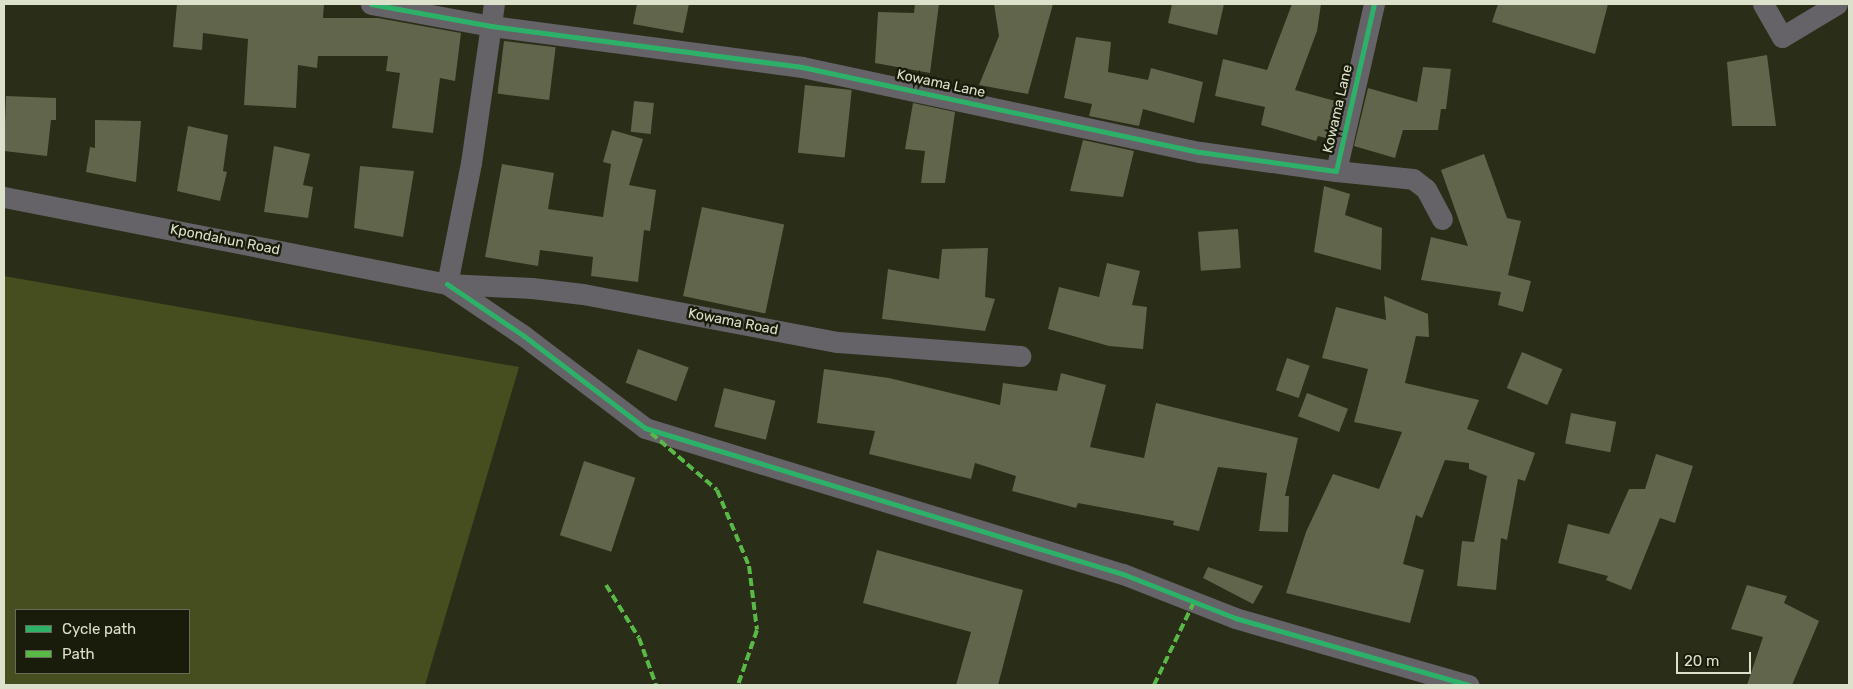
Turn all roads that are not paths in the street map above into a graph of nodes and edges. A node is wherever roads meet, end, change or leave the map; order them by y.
1 (371, 4) edge
2 (494, 4) edge
3 (1374, 4) edge
4 (1764, 4) edge
5 (1837, 4) edge
6 (491, 26) junction
7 (1336, 171) junction
8 (4, 197) edge
9 (1442, 218) dead end
10 (447, 284) junction
11 (1020, 356) dead end
12 (1468, 685) edge

1 - 6 street, Kowama Lane
2 - 6 street
3 - 7 street, Kowama Lane
4 - 5 street
6 - 7 street, Kowama Lane
6 - 10 street
7 - 9 street
8 - 10 street, Kpondahun Road
10 - 11 street, Kowama Road
10 - 12 street

